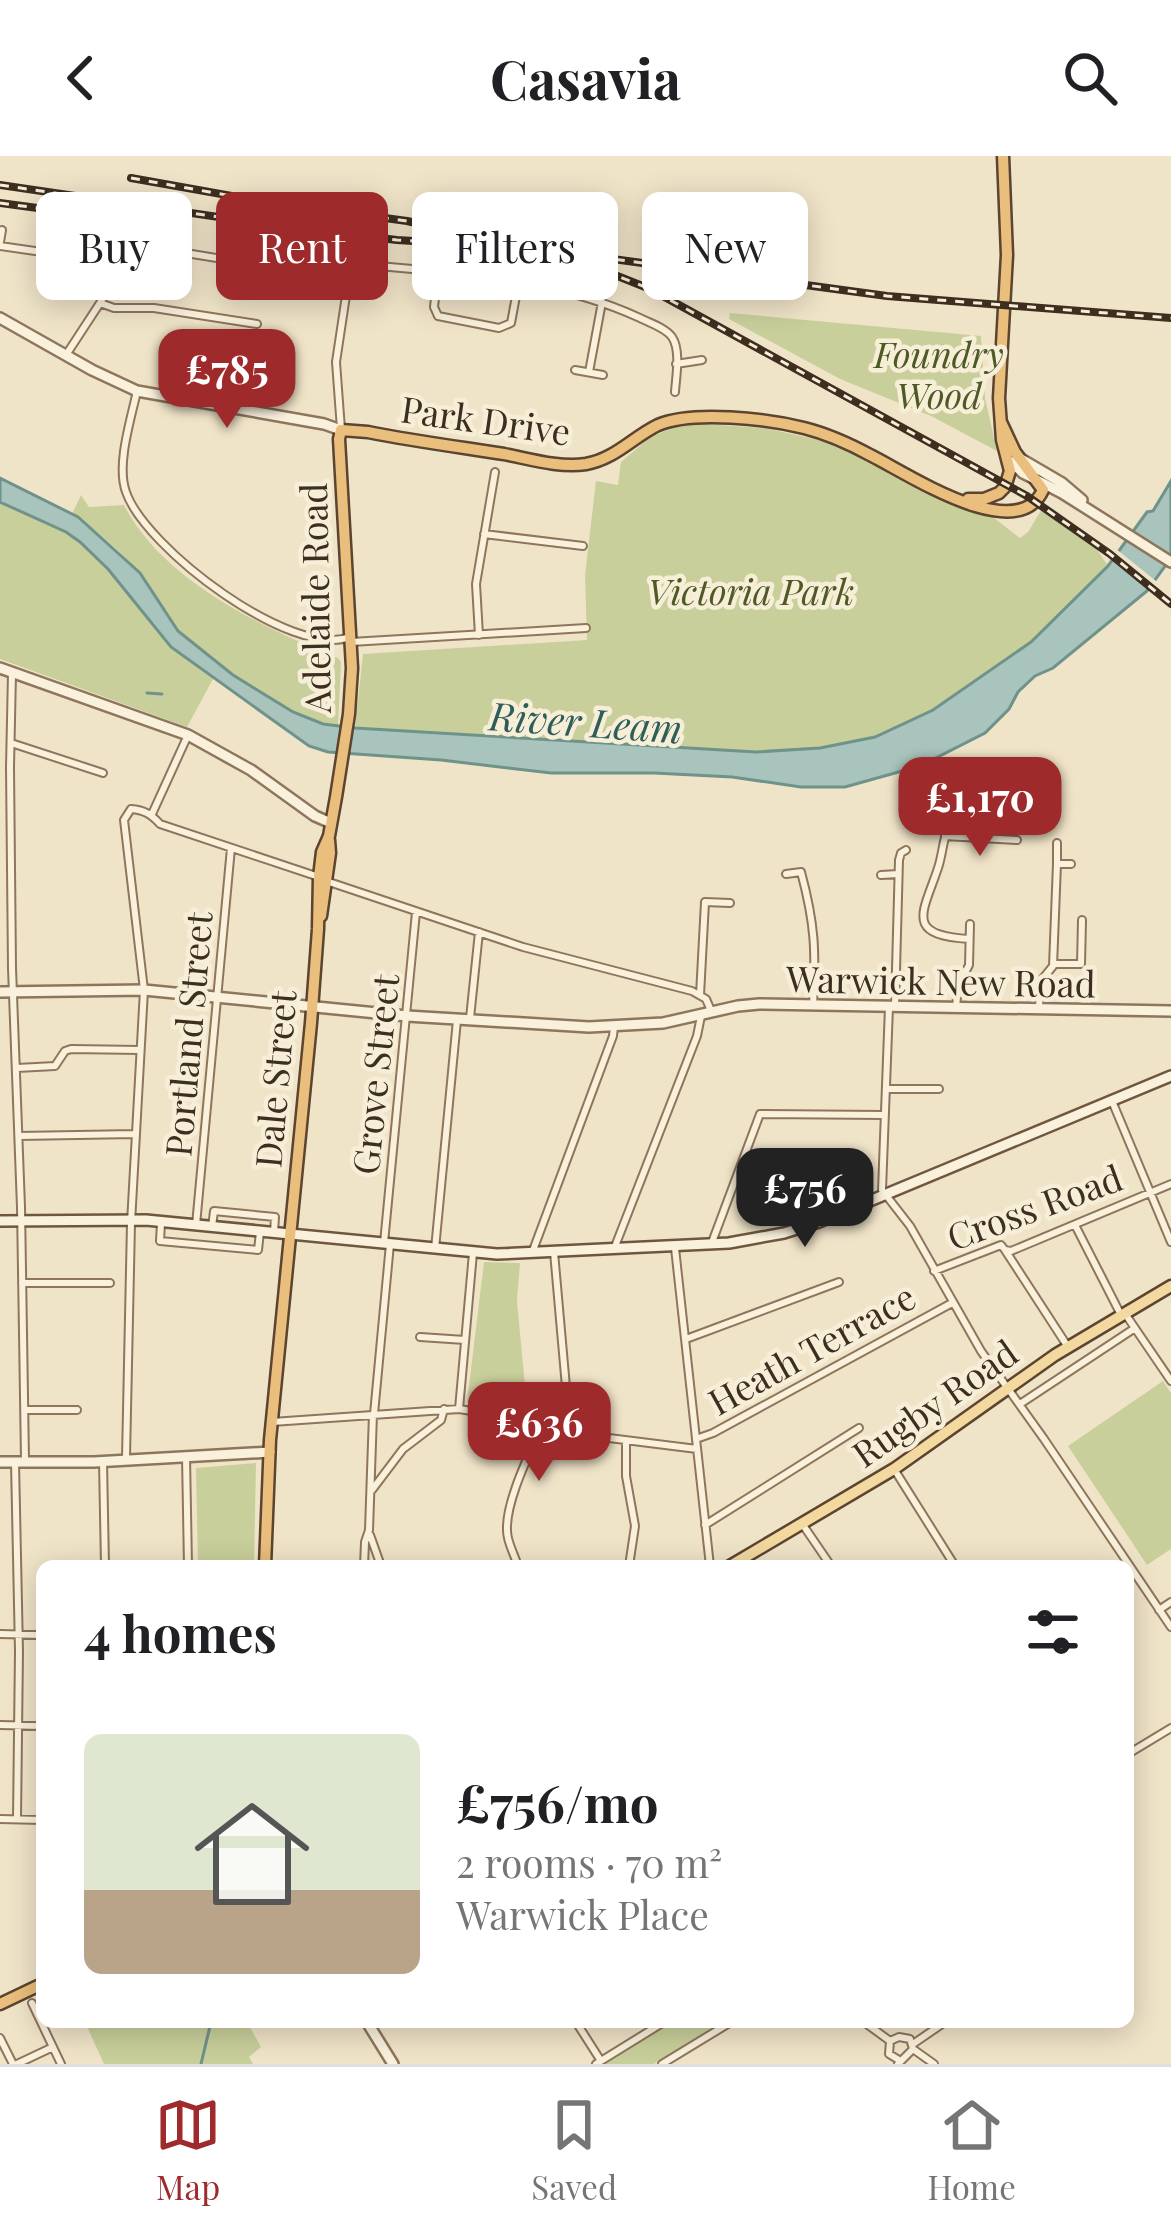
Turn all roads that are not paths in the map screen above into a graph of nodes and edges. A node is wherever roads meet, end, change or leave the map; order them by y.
1 (1003, 156) edge
2 (2, 230) edge
3 (0, 244) edge
4 (36, 250) edge
5 (102, 300) edge
6 (345, 300) edge
7 (435, 300) edge
8 (515, 300) edge
9 (594, 300) edge
10 (602, 302) junction
11 (100, 303) junction
12 (0, 318) edge
13 (257, 324) dead end
14 (66, 355) junction
15 (702, 360) dead end
16 (676, 364) junction
17 (575, 370) dead end
18 (590, 372) junction
19 (603, 375) dead end
20 (137, 391) junction
21 (675, 392) dead end
22 (341, 430) junction
23 (1015, 460) junction
24 (494, 472) dead end
25 (1042, 485) junction
26 (1004, 488) junction
27 (955, 498) junction
28 (1021, 509) junction
29 (1089, 509) junction
30 (484, 534) junction
31 (583, 546) dead end
32 (1171, 562) edge
33 (586, 628) dead end
34 (479, 634) junction
35 (346, 640) junction
36 (0, 668) edge
37 (12, 673) junction
38 (0, 710) edge
39 (11, 713) junction
40 (188, 736) junction
41 (11, 743) junction
42 (103, 773) dead end
43 (152, 815) junction
44 (959, 816) dead end
45 (330, 830) junction
46 (945, 836) junction
47 (1017, 840) dead end
48 (1057, 843) dead end
49 (231, 848) junction
50 (907, 850) dead end
51 (1057, 864) junction
52 (1071, 864) dead end
53 (786, 874) dead end
54 (881, 874) dead end
55 (898, 874) junction
56 (323, 879) junction
57 (730, 903) dead end
58 (416, 911) junction
59 (1082, 920) dead end
60 (970, 924) dead end
61 (478, 932) junction
62 (969, 939) junction
63 (1053, 964) junction
64 (144, 990) junction
65 (13, 991) junction
66 (0, 992) edge
67 (700, 995) junction
68 (217, 997) junction
69 (813, 1004) junction
70 (311, 1006) junction
71 (892, 1006) junction
72 (956, 1007) junction
73 (1039, 1009) junction
74 (1171, 1011) edge
75 (706, 1014) junction
76 (407, 1016) junction
77 (463, 1020) junction
78 (614, 1027) junction
79 (140, 1050) junction
80 (16, 1068) junction
81 (210, 1072) junction
82 (220, 1073) dead end
83 (1171, 1076) edge
84 (939, 1088) dead end
85 (886, 1089) junction
86 (1112, 1101) junction
87 (884, 1115) junction
88 (136, 1134) junction
89 (19, 1136) junction
90 (1171, 1184) edge
91 (1151, 1192) junction
92 (885, 1196) junction
93 (21, 1220) junction
94 (132, 1220) junction
95 (0, 1221) edge
96 (161, 1221) junction
97 (196, 1225) junction
98 (1075, 1225) junction
99 (212, 1226) junction
100 (260, 1232) junction
101 (274, 1233) junction
102 (290, 1234) junction
103 (1171, 1241) edge
104 (387, 1244) junction
105 (710, 1245) junction
106 (675, 1246) junction
107 (435, 1249) junction
108 (614, 1249) junction
109 (1005, 1250) junction
110 (473, 1252) junction
111 (532, 1252) junction
112 (554, 1252) junction
113 (934, 1271) junction
114 (110, 1282) dead end
115 (838, 1282) dead end
116 (22, 1283) junction
117 (84, 1283) junction
118 (1171, 1286) edge
119 (817, 1292) junction
120 (85, 1294) dead end
121 (822, 1301) dead end
122 (952, 1303) junction
123 (1123, 1314) junction
124 (1135, 1328) junction
125 (420, 1337) dead end
126 (686, 1339) junction
127 (465, 1340) junction
128 (1068, 1347) junction
129 (1171, 1381) edge
130 (1007, 1388) junction
131 (1020, 1404) junction
132 (444, 1409) junction
133 (459, 1409) junction
134 (25, 1410) junction
135 (77, 1410) dead end
136 (374, 1414) junction
137 (272, 1422) junction
138 (542, 1426) junction
139 (860, 1428) dead end
140 (570, 1432) junction
141 (696, 1439) junction
142 (626, 1441) junction
143 (697, 1449) junction
144 (270, 1452) junction
145 (186, 1455) junction
146 (126, 1460) junction
147 (103, 1461) junction
148 (0, 1462) edge
149 (20, 1462) junction
150 (894, 1469) junction
151 (370, 1493) junction
152 (706, 1525) junction
153 (803, 1525) junction
154 (369, 1531) junction
155 (105, 1560) edge
156 (188, 1560) edge
157 (265, 1560) edge
158 (364, 1560) edge
159 (379, 1560) edge
160 (516, 1560) edge
161 (630, 1560) edge
162 (709, 1560) edge
163 (741, 1560) edge
164 (826, 1560) edge
165 (951, 1560) edge
166 (1125, 1560) edge
167 (1134, 1573) edge
168 (1171, 1601) edge
169 (1159, 1610) junction
170 (1171, 1627) edge
171 (0, 1634) edge
172 (18, 1634) junction
173 (36, 1634) edge
174 (0, 1725) edge
175 (17, 1726) junction
176 (36, 1726) edge
177 (1171, 1727) edge
178 (1134, 1750) edge
179 (0, 1819) edge
180 (17, 1820) junction
181 (36, 1820) edge
182 (36, 1987) edge
183 (32, 2003) dead end
184 (0, 2004) edge
185 (36, 2011) edge
186 (44, 2028) edge
187 (371, 2028) edge
188 (579, 2028) edge
189 (654, 2028) edge
190 (721, 2028) edge
191 (872, 2028) edge
192 (937, 2028) edge
193 (0, 2038) edge
194 (890, 2042) junction
195 (913, 2046) junction
196 (53, 2047) junction
197 (598, 2062) edge
198 (898, 2062) edge
199 (15, 2064) edge
200 (61, 2064) edge
201 (393, 2064) edge
202 (662, 2064) edge
203 (934, 2064) edge

1 - 23 highway
2 - 3 street
3 - 4 street
5 - 11 street
6 - 22 street
7 - 8 street
9 - 10 street
10 - 16 street
10 - 18 street
11 - 13 street
11 - 14 street
12 - 14 street
14 - 20 street
15 - 16 street
16 - 21 street
17 - 18 street
18 - 19 street
20 - 22 street
20 - 35 street
22 - 27 highway, Park Drive
22 - 35 highway, Adelaide Road
23 - 25 highway
23 - 26 highway
23 - 29 street
24 - 30 street
25 - 28 highway
25 - 29 street
26 - 27 highway
26 - 28 street
27 - 28 highway, Park Drive
29 - 32 street
30 - 31 street
30 - 34 street
33 - 34 street
34 - 35 street
35 - 45 highway, Adelaide Road
36 - 37 street
37 - 39 street
37 - 40 street
38 - 39 street
39 - 41 street
40 - 43 street
40 - 45 street
41 - 42 street
41 - 65 street
43 - 49 street
43 - 64 street
44 - 46 street
45 - 56 highway, Adelaide Road
46 - 47 street
46 - 62 street
48 - 51 street
49 - 56 street
49 - 68 street, Portland Street
50 - 55 street
51 - 52 street
51 - 63 street
53 - 69 street
54 - 55 street
55 - 71 street
56 - 58 street
56 - 70 highway, Dale Street
57 - 67 street
58 - 61 street
58 - 76 street, Grove Street
59 - 63 street
60 - 62 street
61 - 67 street
61 - 77 street
62 - 72 street
63 - 73 street
64 - 65 street, Warwick New Road
64 - 68 street, Warwick New Road
64 - 79 street
65 - 66 street, Warwick New Road
65 - 80 street
67 - 75 street
68 - 70 street, Warwick New Road
68 - 81 street, Portland Street
69 - 71 street, Warwick New Road
69 - 75 street, Warwick New Road
70 - 76 street, Warwick New Road
70 - 102 highway, Dale Street
71 - 72 street, Warwick New Road
71 - 85 street
72 - 73 street, Warwick New Road
73 - 74 street, Warwick New Road
75 - 78 street, Warwick New Road
75 - 108 street
76 - 77 street, Warwick New Road
76 - 104 street, Grove Street
77 - 78 street, Warwick New Road
77 - 107 street
78 - 111 street
79 - 80 street
79 - 88 street
80 - 89 street
81 - 82 street
81 - 97 street, Portland Street
83 - 86 street
84 - 85 street
85 - 87 street
86 - 91 street
86 - 92 street
87 - 92 street
87 - 105 street
88 - 89 street
88 - 94 street
89 - 93 street
90 - 91 street, Cross Road
91 - 98 street, Cross Road
91 - 103 street
92 - 105 street
92 - 113 street
93 - 94 street
93 - 95 street
93 - 116 street
94 - 96 street
94 - 146 street
96 - 97 street
96 - 100 street
97 - 99 street
98 - 109 street, Cross Road
98 - 123 street
99 - 100 street
99 - 101 street
100 - 101 street
101 - 102 street
102 - 104 street
102 - 137 highway, Dale Street
104 - 107 street
104 - 136 street, Grove Street
105 - 106 street
106 - 108 street
106 - 126 street
107 - 110 street
108 - 112 street
109 - 113 street, Cross Road
109 - 128 street
110 - 111 street
110 - 127 street
111 - 112 street
112 - 140 street
113 - 122 street
114 - 117 street
115 - 119 street
116 - 117 street
116 - 134 street
117 - 120 street
118 - 123 main road, Rugby Road
119 - 121 street
119 - 126 street
122 - 130 street
122 - 141 street, Heath Terrace
123 - 124 street
123 - 128 main road, Rugby Road
124 - 129 street
124 - 131 street
125 - 127 street
126 - 141 street
127 - 133 street
128 - 130 main road, Rugby Road
130 - 131 street
130 - 150 main road, Rugby Road
131 - 166 street
132 - 133 street
132 - 136 street
132 - 151 street
133 - 138 street
134 - 135 street
134 - 149 street
136 - 137 street
136 - 151 street, Grove Street
137 - 144 highway, Dale Street
138 - 140 street
138 - 160 street
139 - 152 street
140 - 142 street
141 - 143 street
142 - 143 street
142 - 161 street
143 - 152 street
144 - 145 street
144 - 157 highway, Dale Street
145 - 146 street
145 - 156 street
146 - 147 street
147 - 149 street
147 - 155 street
148 - 149 street
149 - 172 street
150 - 153 main road, Rugby Road
150 - 165 street
151 - 154 street, Grove Street
152 - 162 street
153 - 163 main road, Rugby Road
153 - 164 street
154 - 158 street
154 - 159 street
167 - 169 street
168 - 169 street
169 - 170 street
171 - 172 street
172 - 173 street
172 - 175 street
174 - 175 street
175 - 176 street
175 - 180 street
177 - 178 street
179 - 180 street
180 - 181 street
182 - 184 highway
183 - 185 street
186 - 196 street
187 - 201 street
188 - 197 street
189 - 197 street
190 - 202 street
191 - 194 street
192 - 195 street
193 - 199 street
194 - 195 street
194 - 198 street
195 - 198 street
195 - 203 street
196 - 199 street
196 - 200 street

